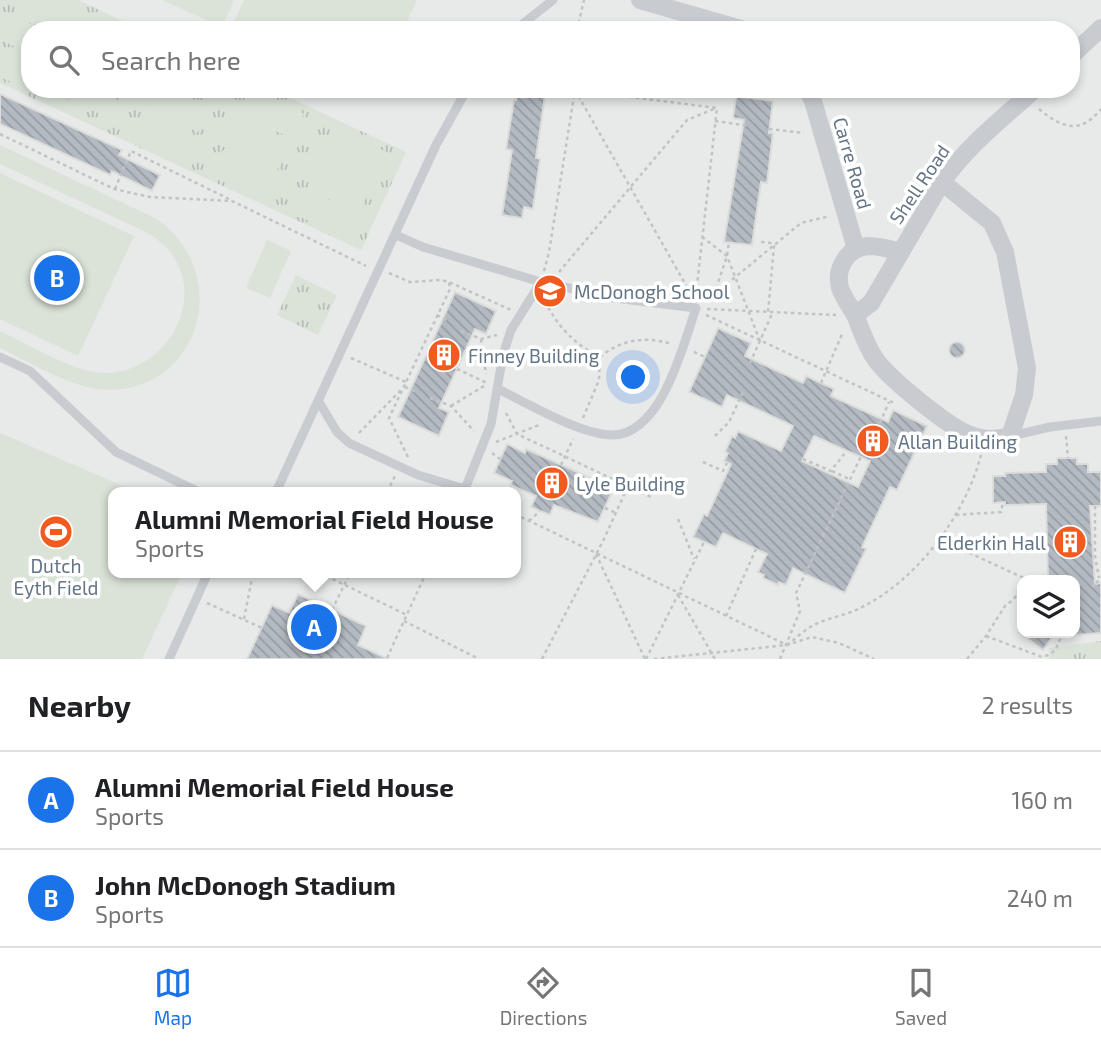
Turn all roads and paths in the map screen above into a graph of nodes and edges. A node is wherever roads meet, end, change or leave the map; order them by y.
1 (553, 0) edge
2 (584, 0) edge
3 (640, 0) edge
4 (526, 21) edge
5 (578, 21) edge
6 (713, 21) edge
7 (1101, 28) edge
8 (1080, 48) edge
9 (462, 98) edge
10 (574, 98) edge
11 (580, 98) edge
12 (638, 98) edge
13 (810, 98) edge
14 (1025, 98) edge
15 (1035, 98) edge
16 (717, 108) junction
17 (1101, 109) edge
18 (715, 121) junction
19 (750, 126) dead end
20 (769, 129) dead end
21 (0, 135) edge
22 (824, 135) junction
23 (942, 182) junction
24 (631, 187) junction
25 (114, 189) junction
26 (232, 201) junction
27 (846, 213) junction
28 (396, 234) junction
29 (701, 236) junction
30 (729, 242) dead end
31 (761, 242) dead end
32 (774, 246) junction
33 (856, 249) junction
34 (901, 252) junction
35 (727, 256) junction
36 (379, 270) junction
37 (737, 277) junction
38 (449, 282) junction
39 (541, 282) junction
40 (714, 295) junction
41 (696, 308) junction
42 (749, 311) junction
43 (770, 313) junction
44 (520, 314) junction
45 (437, 315) junction
46 (855, 315) junction
47 (449, 321) dead end
48 (511, 330) junction
49 (461, 331) dead end
50 (481, 339) junction
51 (760, 341) junction
52 (683, 347) junction
53 (341, 353) junction
54 (0, 357) edge
55 (600, 357) junction
56 (750, 363) dead end
57 (457, 369) dead end
58 (826, 372) junction
59 (821, 383) dead end
60 (897, 383) junction
61 (405, 384) junction
62 (487, 384) junction
63 (498, 389) junction
64 (416, 392) dead end
65 (743, 393) dead end
66 (889, 401) junction
67 (319, 402) junction
68 (899, 406) dead end
69 (451, 407) dead end
70 (1101, 421) edge
71 (880, 424) dead end
72 (1065, 425) junction
73 (579, 426) junction
74 (715, 436) dead end
75 (1010, 436) junction
76 (985, 439) junction
77 (349, 443) junction
78 (846, 450) dead end
79 (864, 450) dead end
80 (565, 457) junction
81 (1068, 458) dead end
82 (803, 460) dead end
83 (703, 462) dead end
84 (727, 463) dead end
85 (561, 465) dead end
86 (399, 467) junction
87 (831, 471) junction
88 (418, 475) junction
89 (851, 480) junction
90 (628, 486) junction
91 (189, 487) edge
92 (278, 487) edge
93 (389, 487) edge
94 (459, 487) edge
95 (467, 487) edge
96 (651, 497) dead end
97 (1003, 502) dead end
98 (1094, 506) dead end
99 (605, 508) dead end
100 (540, 511) dead end
101 (616, 513) junction
102 (956, 515) junction
103 (521, 517) edge
104 (678, 519) dead end
105 (529, 521) junction
106 (704, 541) dead end
107 (936, 544) junction
108 (757, 549) dead end
109 (596, 554) junction
110 (694, 559) junction
111 (1017, 575) edge
112 (206, 578) edge
113 (252, 578) edge
114 (331, 578) edge
115 (348, 578) edge
116 (424, 578) edge
117 (1100, 578) edge
118 (345, 584) junction
119 (1095, 584) dead end
120 (678, 593) junction
121 (1017, 594) edge
122 (196, 599) junction
123 (332, 610) dead end
124 (407, 615) junction
125 (726, 616) junction
126 (244, 619) junction
127 (404, 621) junction
128 (262, 628) dead end
129 (986, 636) junction
130 (1060, 638) edge
131 (787, 645) junction
132 (711, 653) junction
133 (387, 658) edge
134 (169, 659) edge
135 (479, 659) edge
136 (542, 659) edge
137 (645, 659) edge
138 (654, 659) edge
139 (715, 659) edge
140 (780, 659) edge
141 (874, 659) edge
142 (967, 659) edge

1 - 4 lane
2 - 5 path
3 - 6 street
7 - 8 street
9 - 28 lane
10 - 39 path
11 - 24 path
12 - 16 path
13 - 22 street, Carre Road
14 - 23 street, Shell Road
15 - 17 path
16 - 18 path
16 - 24 path
18 - 19 path
18 - 29 path
20 - 22 path
21 - 25 path
22 - 27 street, Carre Road
23 - 34 street, Shell Road
23 - 75 street
24 - 39 path
24 - 41 path
25 - 26 path
25 - 26 path
26 - 36 path
27 - 32 path
27 - 33 street, Carre Road
28 - 36 lane
28 - 39 lane
29 - 35 path
29 - 41 path
30 - 35 path
31 - 32 path
32 - 37 path
32 - 43 path
33 - 34 street
33 - 46 street
34 - 46 street, Shell Road
35 - 37 path
35 - 40 path
36 - 38 path
36 - 53 lane
37 - 40 path
37 - 42 path
38 - 44 path
38 - 45 path
39 - 41 lane
39 - 44 lane
39 - 55 path
40 - 41 path
41 - 42 path
41 - 51 path
41 - 52 lane
42 - 43 path
42 - 51 path
43 - 46 path
43 - 51 path
44 - 48 lane
45 - 47 path
45 - 61 path
46 - 58 path
46 - 60 street
48 - 50 path
48 - 63 lane
49 - 50 path
50 - 62 path
51 - 56 path
51 - 58 path
52 - 55 path
52 - 73 lane
53 - 61 path
53 - 67 lane
54 - 91 lane
55 - 73 path
57 - 62 path
58 - 59 path
58 - 66 path
60 - 66 path
60 - 76 street
61 - 64 path
61 - 77 path
61 - 88 path
62 - 69 path
63 - 73 lane
63 - 80 path
63 - 95 lane
65 - 74 path
66 - 68 path
66 - 71 path
67 - 77 lane
67 - 92 lane
70 - 72 lane
72 - 75 lane
72 - 81 path
73 - 80 path
75 - 76 street
76 - 102 path
77 - 86 lane
78 - 87 path
79 - 89 path
80 - 85 path
80 - 90 path
82 - 87 path
83 - 84 path
86 - 88 lane
86 - 93 path
87 - 89 path
88 - 94 lane
89 - 131 path
90 - 96 path
90 - 101 path
97 - 102 path
98 - 117 path
99 - 101 path
100 - 105 path
101 - 109 path
102 - 107 path
103 - 105 path
104 - 110 path
105 - 109 path
106 - 110 path
107 - 111 path
107 - 131 path
108 - 125 path
109 - 120 path
109 - 136 path
109 - 137 path
110 - 120 path
112 - 122 lane
113 - 126 path
114 - 118 path
115 - 118 path
116 - 124 path
117 - 119 path
118 - 123 path
118 - 124 path
120 - 125 path
120 - 132 path
120 - 137 path
121 - 129 path
122 - 126 path
122 - 134 lane
124 - 127 path
125 - 131 path
126 - 128 path
127 - 133 path
127 - 135 path
129 - 130 path
129 - 142 path
131 - 132 path
131 - 140 path
131 - 141 path
132 - 138 path
132 - 139 path

